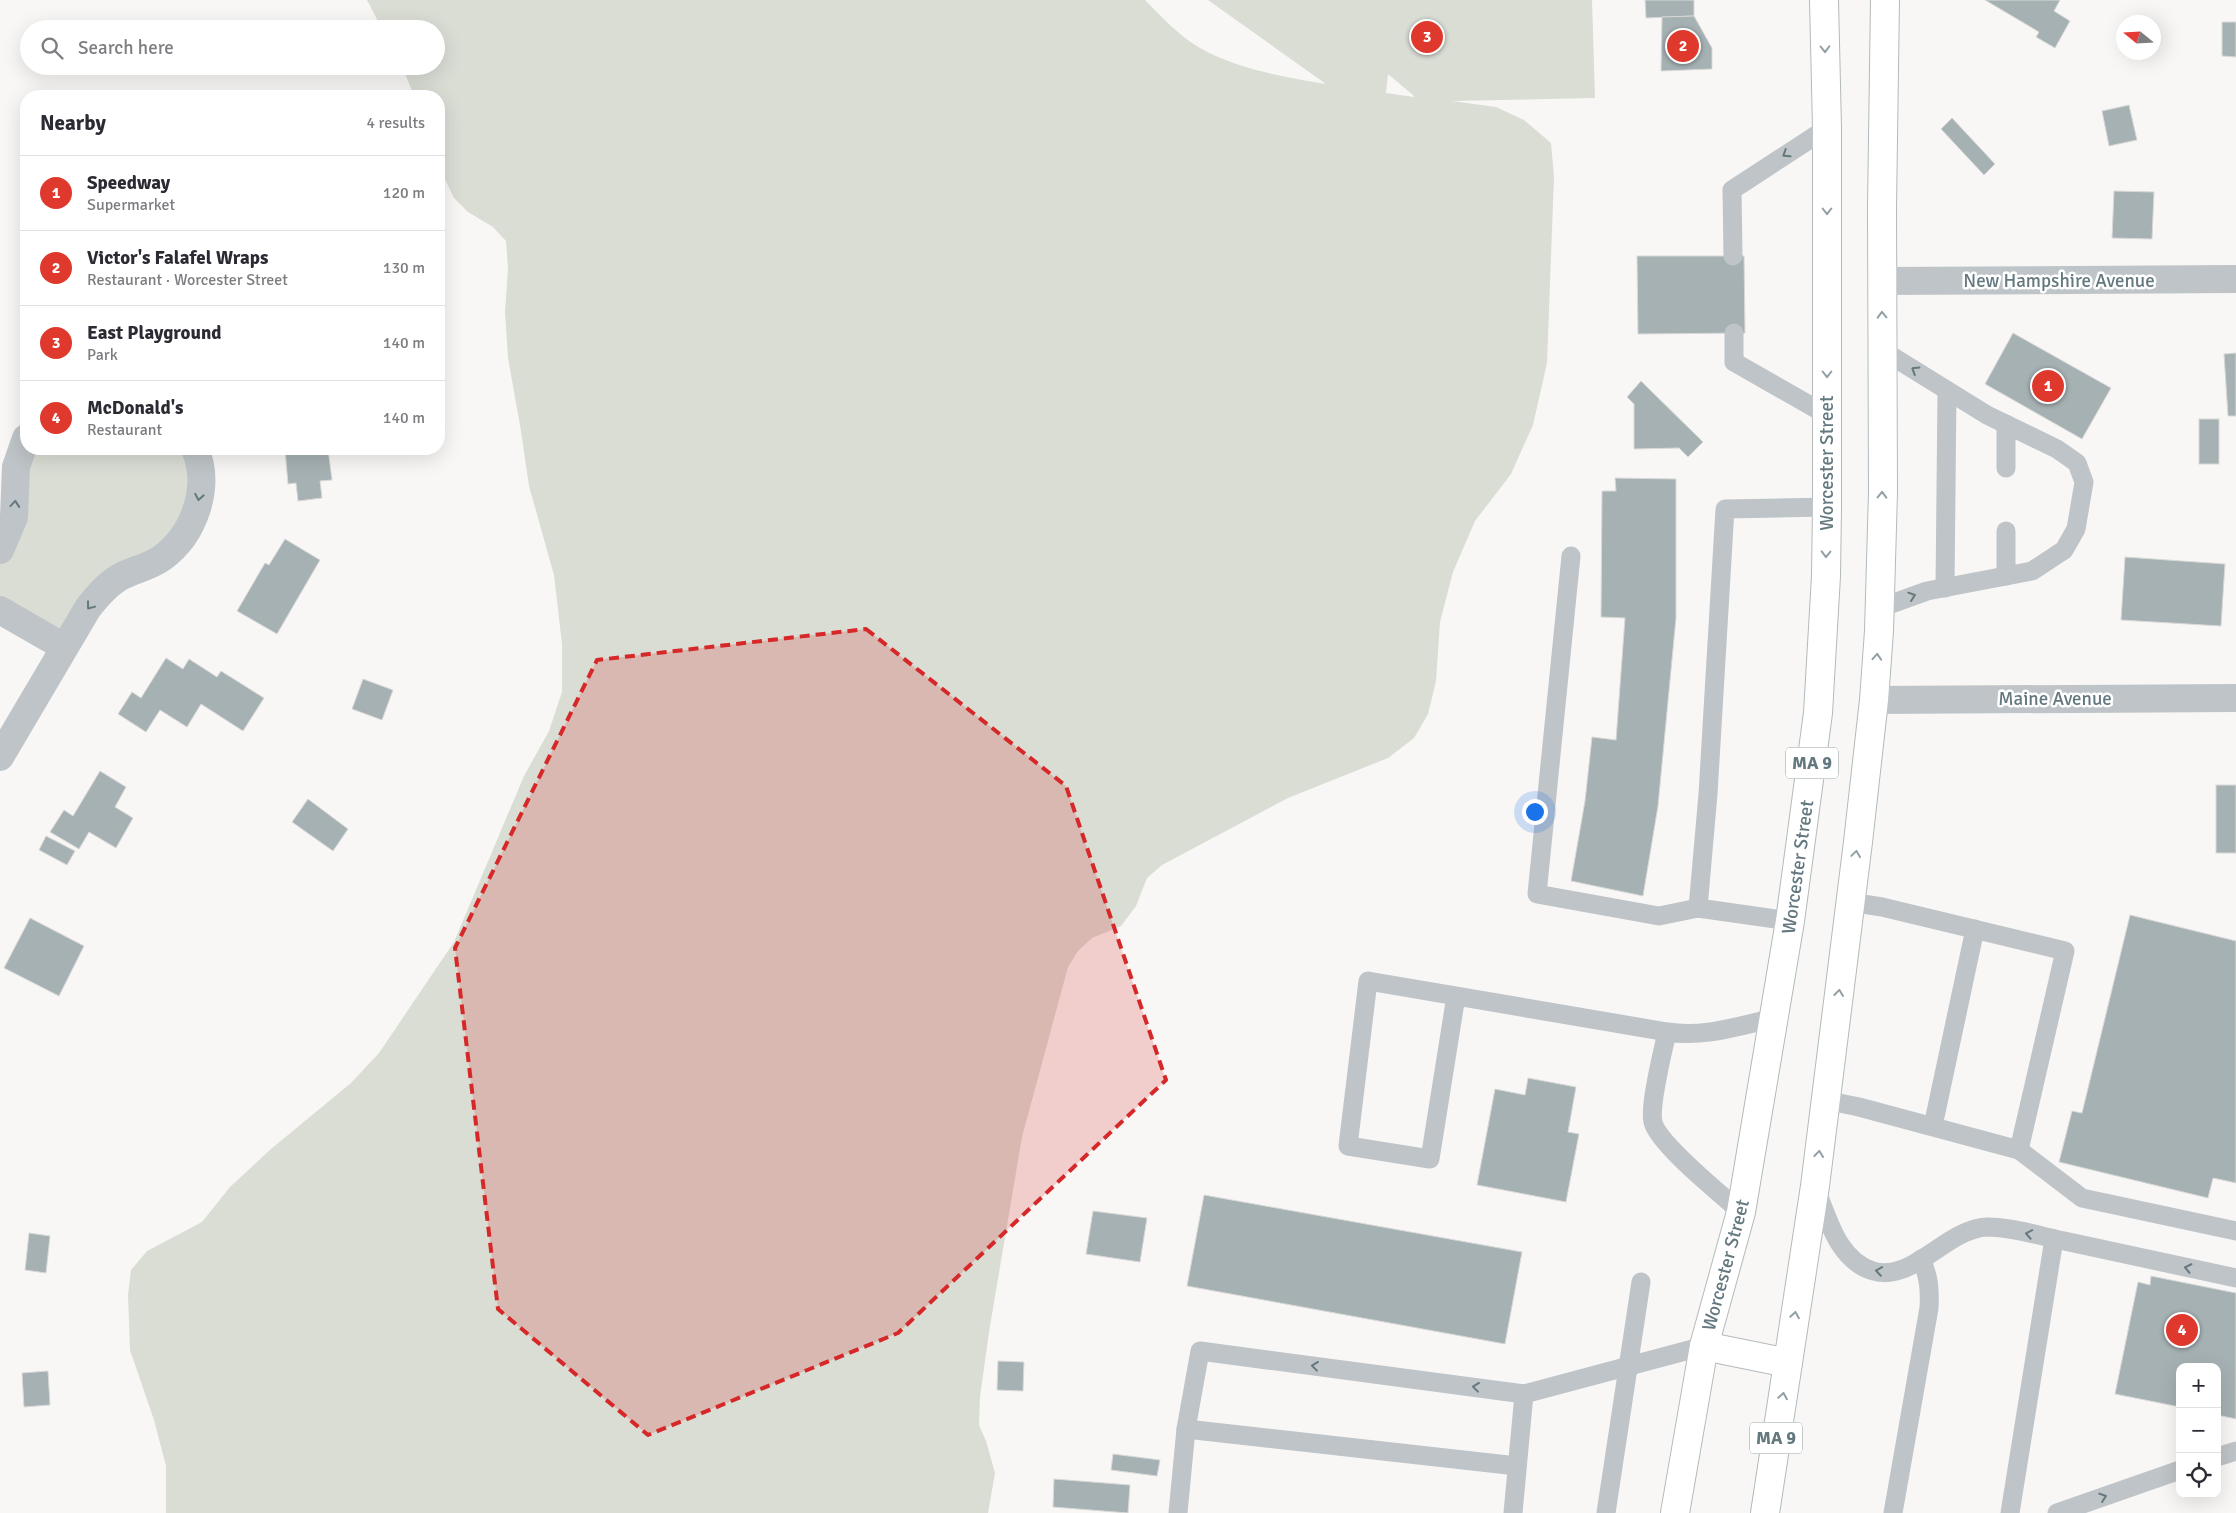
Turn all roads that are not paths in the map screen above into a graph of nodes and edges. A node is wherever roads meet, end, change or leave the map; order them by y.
1 (1824, 0) edge
2 (1885, 0) edge
3 (1827, 128) junction
4 (1733, 256) dead end
5 (2236, 279) edge
6 (1882, 281) junction
7 (1734, 333) dead end
8 (1882, 350) junction
9 (1947, 391) junction
10 (1827, 415) junction
11 (2006, 424) junction
12 (20, 455) edge
13 (197, 455) edge
14 (2006, 468) dead end
15 (1827, 508) junction
16 (2006, 531) dead end
17 (0, 550) edge
18 (1571, 556) dead end
19 (2006, 576) junction
20 (1946, 588) junction
21 (1880, 608) junction
22 (0, 610) edge
23 (64, 647) junction
24 (2236, 698) edge
25 (1874, 700) junction
26 (0, 757) edge
27 (1850, 902) junction
28 (1698, 908) junction
29 (1790, 921) junction
30 (1975, 929) junction
31 (1456, 996) junction
32 (1774, 1018) junction
33 (1667, 1032) junction
34 (1826, 1100) junction
35 (1932, 1126) junction
36 (2018, 1150) junction
37 (1814, 1186) junction
38 (1741, 1212) junction
39 (2236, 1231) edge
40 (2054, 1239) junction
41 (1921, 1259) junction
42 (2236, 1278) edge
43 (1641, 1282) dead end
44 (1704, 1346) junction
45 (1788, 1364) junction
46 (1628, 1367) junction
47 (1524, 1394) junction
48 (1186, 1428) junction
49 (2236, 1451) edge
50 (2221, 1456) edge
51 (1517, 1466) junction
52 (2176, 1471) edge
53 (1178, 1513) edge
54 (1512, 1513) edge
55 (1606, 1513) edge
56 (1675, 1513) edge
57 (1765, 1513) edge
58 (1893, 1513) edge
59 (2010, 1513) edge
60 (2057, 1513) edge

1 -> 3 highway, Worcester Street / MA 9
2 - 6 highway, MA 9
3 -> 4 lane
3 -> 10 highway, Worcester Street / MA 9
5 - 6 street, New Hampshire Avenue
8 -> 6 highway, MA 9
7 - 10 lane
9 -> 8 lane
21 -> 8 highway, MA 9
9 - 11 lane
9 - 20 lane
10 - 15 highway, Worcester Street / MA 9
11 - 14 lane
11 - 19 lane
17 -> 12 street
13 -> 23 street
15 - 28 lane
15 -> 29 highway, Worcester Street / MA 9
16 - 19 lane
18 - 28 lane
19 - 20 lane
21 -> 20 lane
25 -> 21 highway, MA 9
22 - 23 street
23 - 26 street
24 - 25 street, Maine Avenue
27 -> 25 highway, MA 9
27 - 30 lane
34 -> 27 highway, MA 9
28 - 29 lane
29 - 32 highway, Worcester Street / MA 9
30 - 35 lane
30 - 36 lane
31 - 31 lane
31 - 33 lane
32 - 33 lane
32 - 38 highway, Worcester Street / MA 9
33 - 38 lane
34 - 35 lane
37 -> 34 highway, MA 9
35 - 36 lane
36 - 39 lane
41 -> 37 lane
45 -> 37 highway, MA 9
38 - 44 highway, Worcester Street / MA 9
40 -> 41 lane
42 -> 40 lane
40 - 59 lane
41 - 58 lane
43 - 46 lane
44 - 45 highway
44 - 46 lane
44 - 56 highway, Worcester Street / MA 9
57 -> 45 highway, MA 9
46 - 47 lane
46 - 55 lane
47 -> 48 lane
47 - 51 lane
48 - 51 lane
48 - 53 lane
49 - 50 lane
51 - 54 lane
60 -> 52 lane

